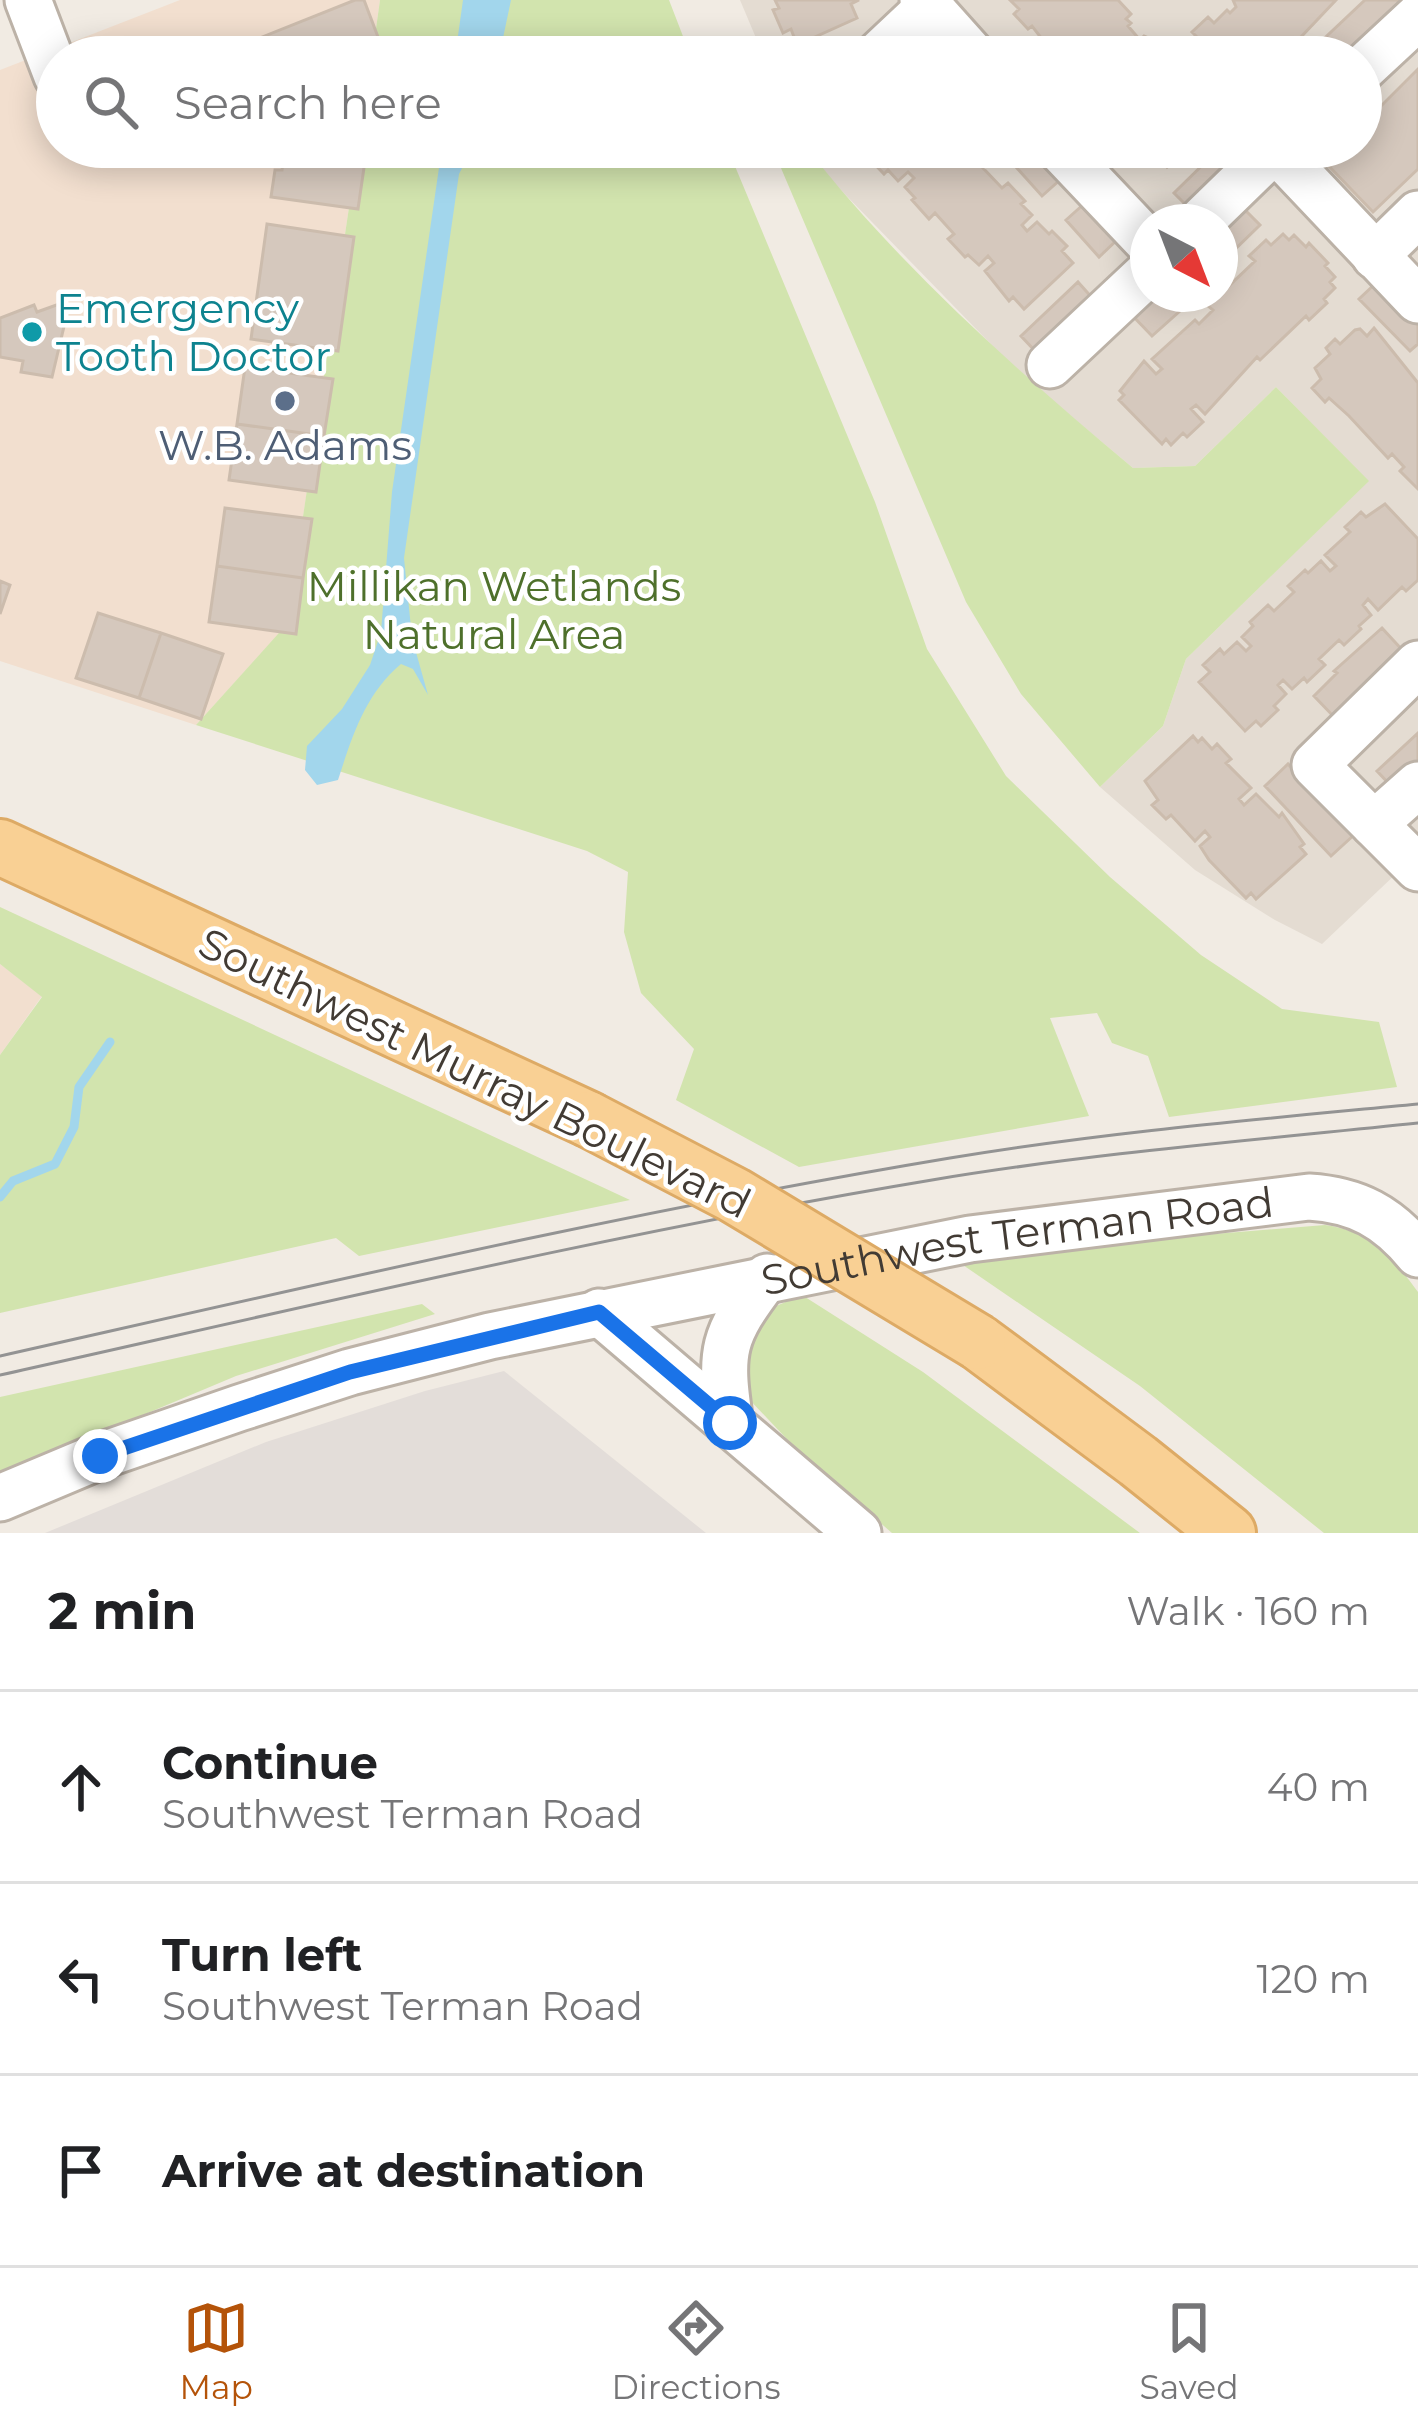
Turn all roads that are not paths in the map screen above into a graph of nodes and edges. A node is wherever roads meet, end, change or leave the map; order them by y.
1 (28, 0) edge
2 (926, 4) edge
3 (0, 11) edge
4 (1418, 17) edge
5 (42, 36) edge
6 (895, 36) edge
7 (955, 36) edge
8 (1382, 50) edge
9 (1078, 168) edge
10 (1255, 168) edge
11 (1295, 168) edge
12 (1218, 204) edge
13 (1418, 214) edge
14 (1130, 223) edge
15 (1376, 256) junction
16 (1130, 289) edge
17 (1418, 301) edge
18 (1050, 364) dead end
19 (1418, 664) edge
20 (1418, 785) edge
21 (1374, 824) junction
22 (0, 847) edge
23 (1418, 868) edge
24 (1418, 1254) edge
25 (767, 1277) junction
26 (599, 1312) junction
27 (730, 1423) junction
28 (0, 1498) edge
29 (857, 1533) edge
30 (1228, 1533) edge

1 - 3 street
1 - 5 street
2 - 6 street
2 - 7 street
4 - 8 street
9 - 14 street
10 - 12 street
11 - 15 street
13 - 15 street
15 - 17 street
16 - 18 street
19 - 21 street
20 - 21 street
21 - 23 street
22 - 30 main road, Southwest Murray Boulevard, bridge
24 - 25 street, Southwest Terman Road
25 - 26 street, Southwest Terman Road
25 - 27 street
26 - 27 street
26 - 28 street, Southwest Terman Road
27 - 29 street

